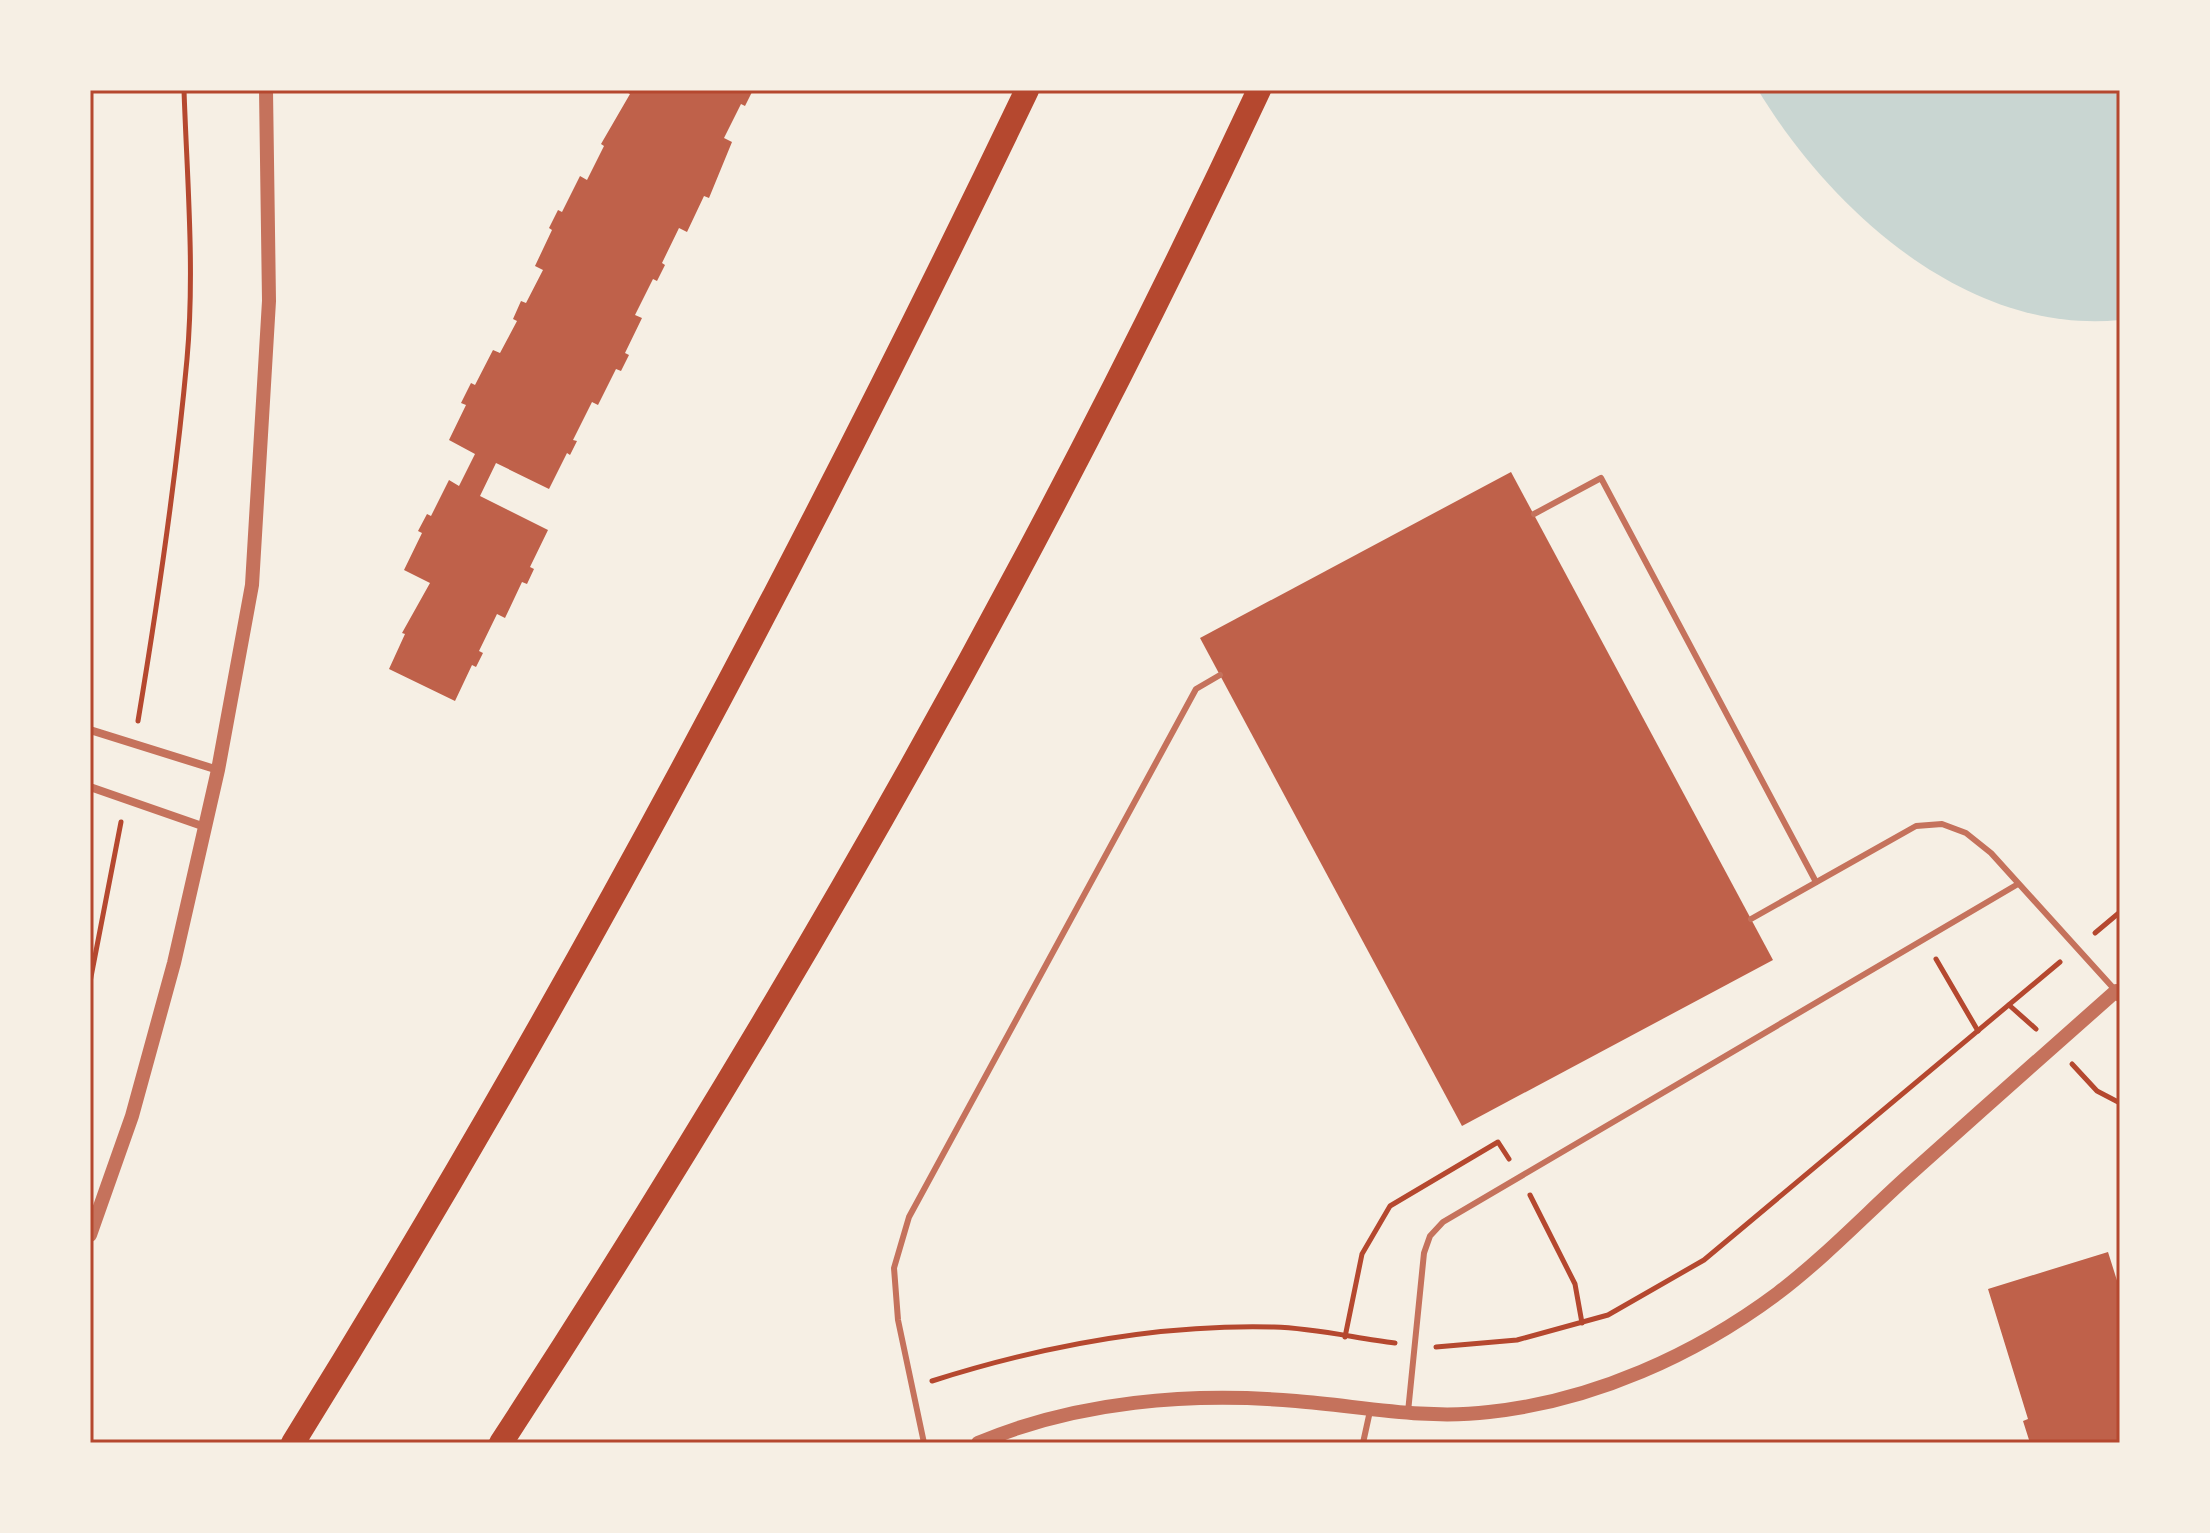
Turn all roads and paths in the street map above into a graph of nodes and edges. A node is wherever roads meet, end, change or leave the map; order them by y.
1 (184, 90) edge
2 (266, 90) edge
3 (1027, 90) edge
4 (1259, 90) edge
5 (1534, 514) dead end
6 (1220, 675) dead end
7 (90, 730) edge
8 (134, 743) junction
9 (218, 770) junction
10 (90, 787) edge
11 (125, 800) junction
12 (205, 827) junction
13 (1816, 882) junction
14 (2018, 884) junction
15 (2120, 912) edge
16 (1751, 919) dead end
17 (1925, 938) junction
18 (2077, 948) junction
19 (90, 982) edge
20 (2118, 993) edge
21 (1978, 1031) junction
22 (2097, 1091) dead end
23 (2120, 1103) edge
24 (1498, 1142) dead end
25 (1521, 1176) junction
26 (90, 1235) edge
27 (1582, 1323) junction
28 (1345, 1337) junction
29 (1413, 1345) junction
30 (912, 1388) junction
31 (1371, 1409) junction
32 (1408, 1414) junction
33 (293, 1443) edge
34 (501, 1443) edge
35 (924, 1443) edge
36 (978, 1443) edge
37 (1363, 1443) edge

1 - 8 path
2 - 9 street
3 - 33 highway
4 - 34 highway
5 - 13 lane
6 - 30 lane
7 - 8 street
8 - 9 street
9 - 12 street
10 - 11 street
11 - 12 street
11 - 19 path
12 - 26 street
13 - 14 lane
13 - 16 lane
14 - 17 lane
14 - 18 lane
15 - 18 path
17 - 21 path
17 - 25 lane
18 - 20 lane
18 - 21 path
20 - 32 street
21 - 27 path
22 - 23 path
24 - 28 path
25 - 27 path
25 - 29 lane
27 - 29 path
28 - 29 path
28 - 30 path
29 - 32 lane
30 - 35 lane
31 - 32 street
31 - 36 street
31 - 37 lane

